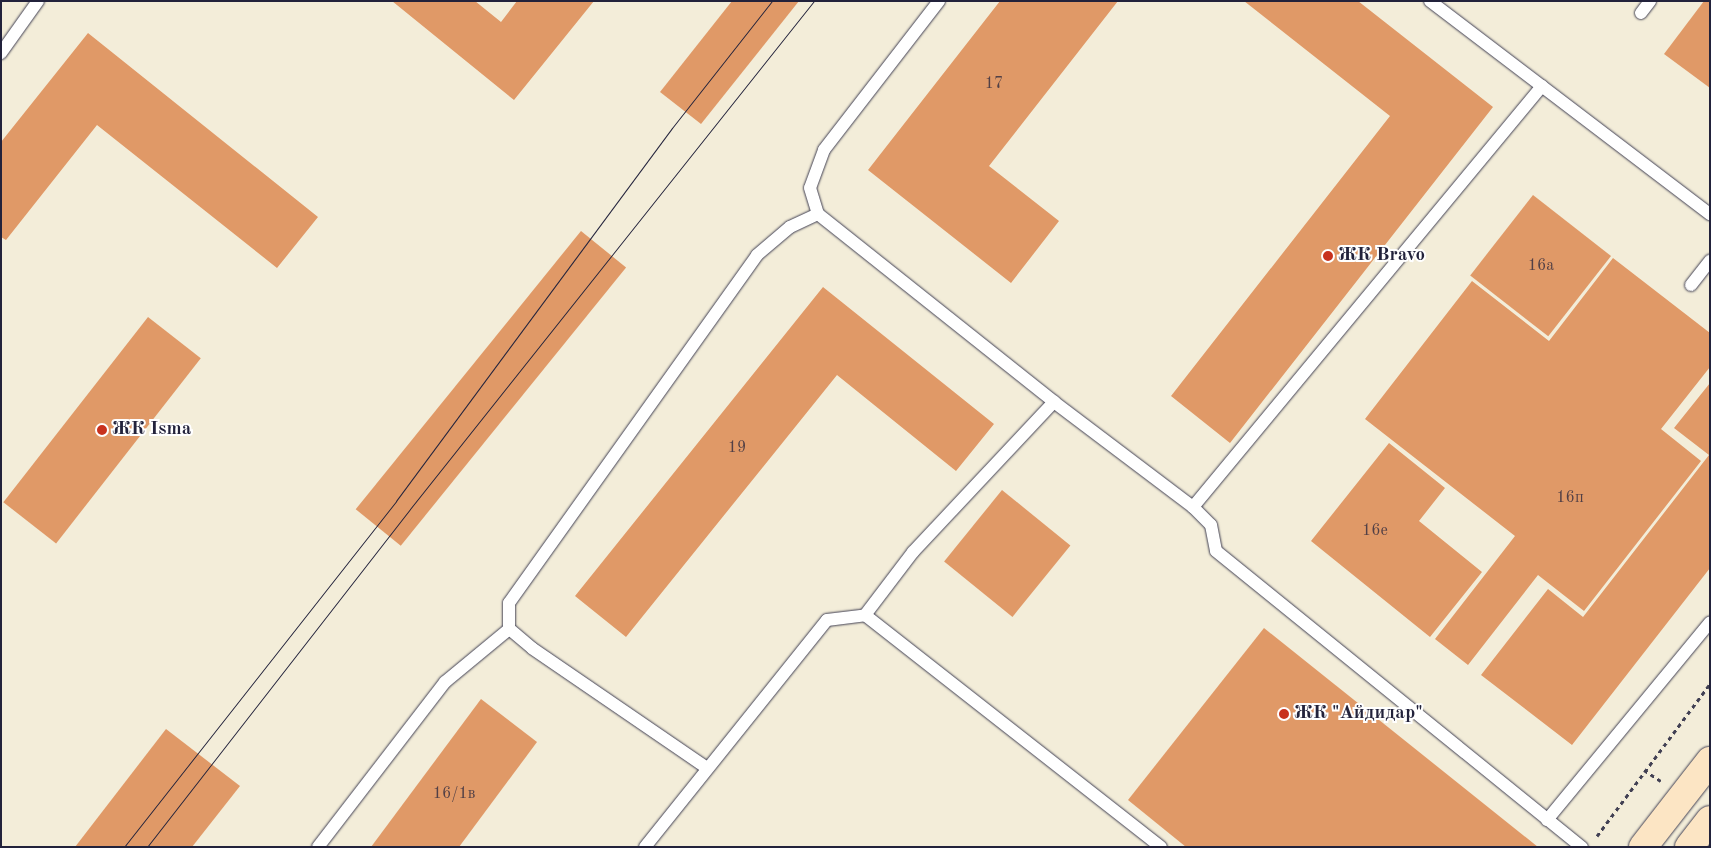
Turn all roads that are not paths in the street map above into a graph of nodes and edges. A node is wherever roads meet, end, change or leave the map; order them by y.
1 (38, 1) edge
2 (939, 1) edge
3 (1430, 1) edge
4 (1650, 1) edge
5 (1641, 13) dead end
6 (1, 52) edge
7 (1542, 86) junction
8 (818, 214) junction
9 (1710, 214) edge
10 (1710, 261) edge
11 (1691, 285) dead end
12 (1054, 402) junction
13 (1193, 507) junction
14 (865, 615) junction
15 (1710, 622) edge
16 (509, 629) junction
17 (1710, 761) edge
18 (707, 768) junction
19 (1547, 820) junction
20 (1710, 820) edge
21 (318, 847) edge
22 (644, 847) edge
23 (1161, 847) edge
24 (1582, 847) edge
25 (1643, 847) edge
26 (1689, 847) edge

1 - 6 lane
2 - 8 lane
3 - 7 lane
4 - 5 lane
7 - 9 lane
7 - 13 lane
8 - 12 lane
8 - 16 lane
10 - 11 lane
12 - 13 lane
12 - 14 lane
13 - 19 lane
14 - 18 lane
14 - 23 lane
15 - 19 lane
16 - 18 lane
16 - 21 lane
17 - 25 main road
18 - 22 lane
19 - 24 lane
20 - 26 main road

